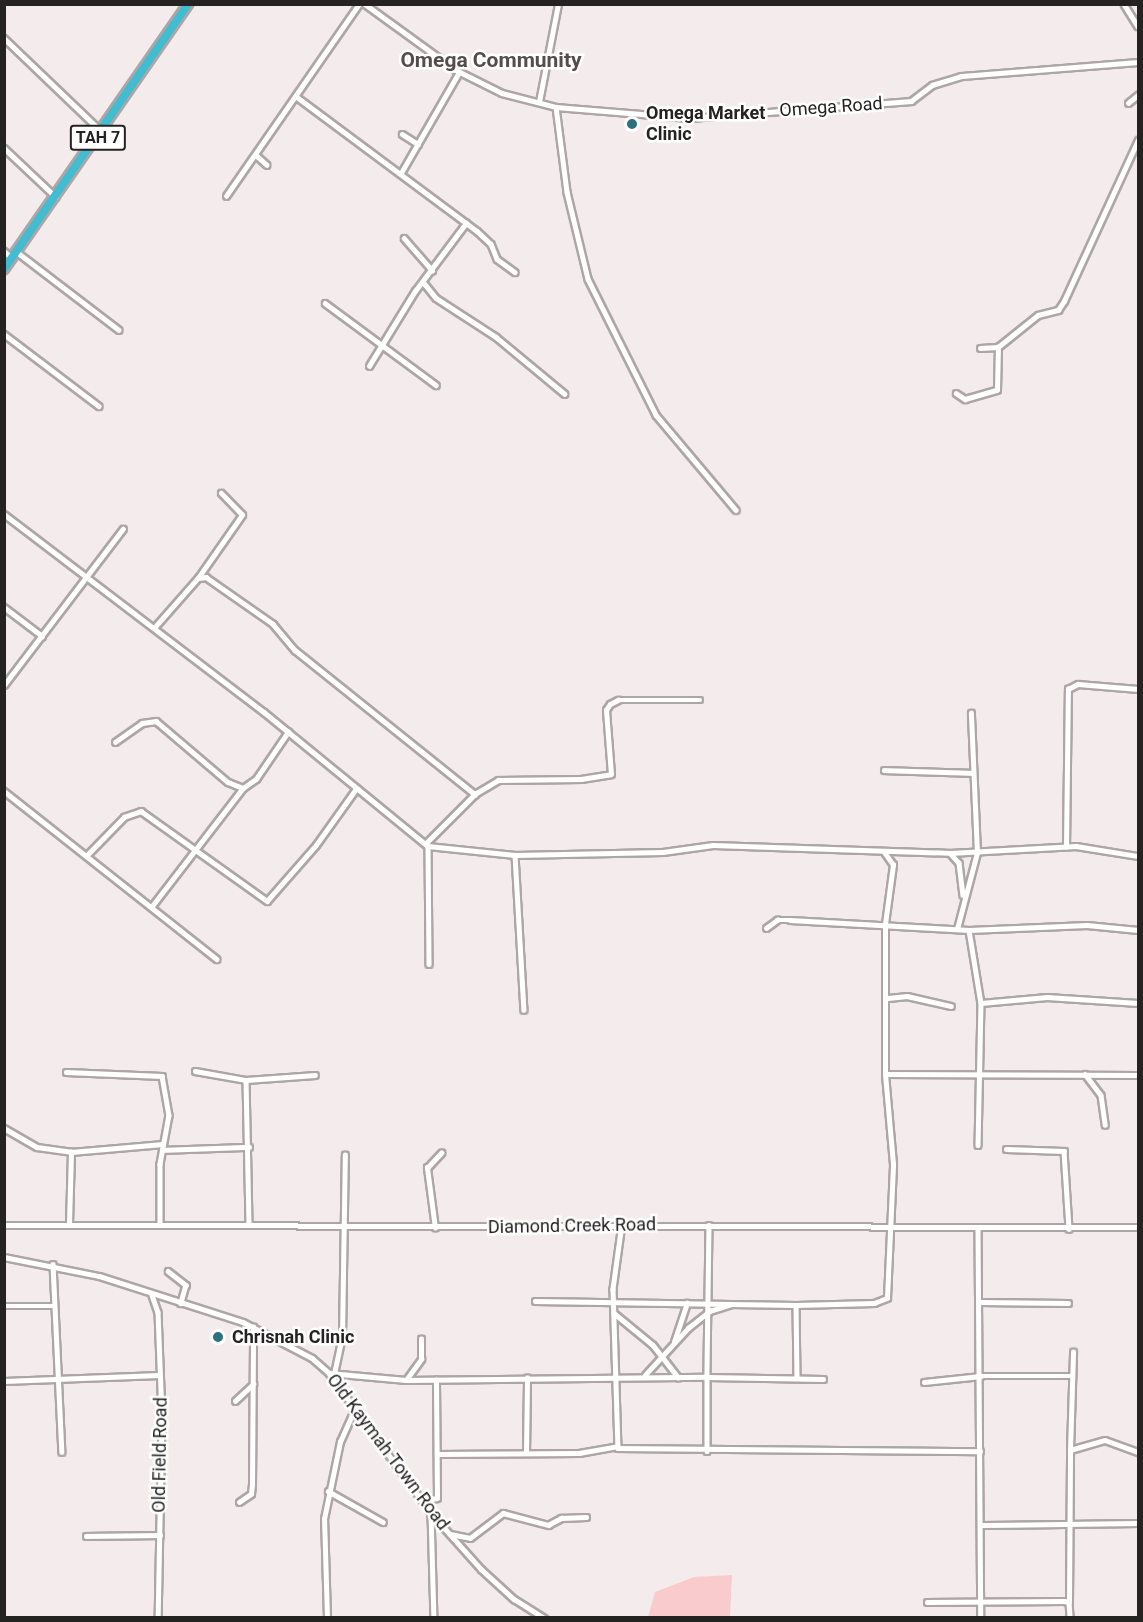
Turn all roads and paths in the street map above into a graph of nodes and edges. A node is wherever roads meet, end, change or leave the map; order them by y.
1 (188, 4) edge
2 (359, 4) edge
3 (365, 4) edge
4 (558, 4) edge
5 (1124, 4) edge
6 (374, 7) edge
7 (1138, 26) edge
8 (4, 38) edge
9 (1138, 62) edge
10 (459, 72) junction
11 (1138, 95) edge
12 (297, 97) junction
13 (539, 102) junction
14 (1128, 103) dead end
15 (556, 106) junction
16 (102, 132) junction
17 (402, 134) dead end
18 (1138, 140) edge
19 (418, 144) junction
20 (4, 148) edge
21 (257, 156) junction
22 (267, 165) dead end
23 (401, 173) junction
24 (226, 196) dead end
25 (56, 197) junction
26 (465, 223) junction
27 (404, 237) dead end
28 (4, 251) edge
29 (15, 255) junction
30 (4, 269) edge
31 (432, 270) junction
32 (515, 272) dead end
33 (424, 283) junction
34 (326, 303) dead end
35 (119, 330) dead end
36 (4, 334) edge
37 (382, 345) junction
38 (998, 347) junction
39 (980, 348) dead end
40 (369, 366) dead end
41 (436, 385) dead end
42 (956, 393) dead end
43 (565, 394) dead end
44 (99, 406) dead end
45 (221, 493) dead end
46 (736, 510) dead end
47 (4, 514) edge
48 (123, 529) dead end
49 (84, 578) junction
50 (198, 578) junction
51 (4, 607) edge
52 (154, 628) junction
53 (42, 636) junction
54 (4, 685) edge
55 (1138, 689) edge
56 (700, 700) dead end
57 (971, 713) dead end
58 (288, 732) junction
59 (115, 742) dead end
60 (884, 770) dead end
61 (973, 773) junction
62 (243, 788) junction
63 (356, 789) junction
64 (4, 791) edge
65 (475, 794) junction
66 (427, 845) junction
67 (1066, 847) junction
68 (198, 851) junction
69 (884, 852) junction
70 (950, 853) junction
71 (977, 853) junction
72 (515, 855) junction
73 (86, 856) junction
74 (1138, 856) edge
75 (963, 895) junction
76 (152, 906) junction
77 (885, 924) junction
78 (766, 928) dead end
79 (957, 929) junction
80 (969, 930) junction
81 (1138, 930) edge
82 (217, 959) dead end
83 (429, 964) dead end
84 (888, 998) junction
85 (981, 1003) junction
86 (1138, 1003) edge
87 (951, 1006) dead end
88 (524, 1010) dead end
89 (195, 1071) dead end
90 (66, 1072) dead end
91 (885, 1074) junction
92 (982, 1074) junction
93 (1085, 1074) junction
94 (315, 1075) dead end
95 (1138, 1075) edge
96 (246, 1080) junction
97 (1105, 1125) dead end
98 (4, 1128) edge
99 (978, 1145) dead end
100 (162, 1147) junction
101 (249, 1147) junction
102 (1006, 1149) dead end
103 (71, 1152) junction
104 (441, 1153) dead end
105 (345, 1155) dead end
106 (69, 1224) junction
107 (622, 1224) junction
108 (4, 1225) edge
109 (159, 1225) junction
110 (249, 1225) junction
111 (341, 1225) junction
112 (709, 1225) junction
113 (1138, 1227) edge
114 (435, 1228) junction
115 (891, 1228) junction
116 (978, 1228) junction
117 (1069, 1229) junction
118 (4, 1257) edge
119 (53, 1264) junction
120 (168, 1271) dead end
121 (151, 1294) junction
122 (535, 1301) dead end
123 (748, 1301) junction
124 (687, 1302) junction
125 (707, 1302) junction
126 (980, 1302) junction
127 (181, 1303) junction
128 (1068, 1303) dead end
129 (613, 1304) junction
130 (796, 1305) junction
131 (4, 1306) edge
132 (55, 1306) junction
133 (614, 1313) junction
134 (706, 1314) junction
135 (253, 1327) junction
136 (421, 1339) dead end
137 (674, 1342) junction
138 (1073, 1352) dead end
139 (664, 1356) junction
140 (331, 1373) junction
141 (159, 1375) junction
142 (613, 1376) junction
143 (645, 1376) junction
144 (981, 1376) junction
145 (1070, 1376) junction
146 (678, 1377) junction
147 (707, 1377) junction
148 (527, 1378) junction
149 (797, 1378) junction
150 (823, 1379) dead end
151 (406, 1380) junction
152 (436, 1380) junction
153 (4, 1381) edge
154 (60, 1382) junction
155 (924, 1382) dead end
156 (253, 1384) junction
157 (235, 1401) dead end
158 (354, 1411) junction
159 (617, 1446) junction
160 (1070, 1450) junction
161 (707, 1451) junction
162 (980, 1451) junction
163 (62, 1452) dead end
164 (1138, 1452) edge
165 (526, 1453) junction
166 (438, 1454) junction
167 (328, 1491) junction
168 (426, 1500) junction
169 (240, 1502) dead end
170 (431, 1513) junction
171 (586, 1517) dead end
172 (383, 1522) dead end
173 (1138, 1523) edge
174 (1071, 1524) junction
175 (981, 1525) junction
176 (450, 1534) junction
177 (160, 1535) junction
178 (86, 1536) dead end
179 (983, 1599) junction
180 (927, 1602) dead end
181 (1069, 1602) junction
182 (158, 1617) edge
183 (327, 1617) edge
184 (434, 1617) edge
185 (545, 1617) edge
186 (981, 1617) edge
187 (1070, 1617) edge

1 - 16 highway, TAH 7
2 - 12 street
3 - 6 street, Omega Road
4 - 13 street
5 - 7 street
6 - 10 street, Omega Road
8 - 16 street
9 - 15 street, Omega Road
10 - 13 street, Omega Road
10 - 19 street
11 - 14 street
12 - 21 street
12 - 23 street
13 - 15 street, Omega Road
15 - 46 street
16 - 25 highway, TAH 7
17 - 19 street
18 - 38 street
19 - 23 street
20 - 25 street
21 - 22 street
21 - 24 street
23 - 26 street
25 - 29 highway, TAH 7
26 - 31 street
26 - 32 street
27 - 31 street
28 - 29 street
29 - 30 highway, TAH 7
29 - 35 street
31 - 33 street
33 - 37 street
33 - 43 street
34 - 37 street
36 - 44 street
37 - 40 street
37 - 41 street
38 - 39 street
38 - 42 street
45 - 50 street
47 - 49 street
48 - 49 street
49 - 52 street
49 - 53 street
50 - 52 street
50 - 65 street
51 - 53 street
52 - 58 street
53 - 54 street
55 - 67 street
56 - 65 street
57 - 61 street
58 - 62 street
58 - 63 street
59 - 62 street
60 - 61 street
61 - 71 street
62 - 68 street
63 - 66 street
63 - 68 street
64 - 73 street
65 - 66 street
66 - 72 street
66 - 83 street
67 - 71 street
67 - 74 street
68 - 73 street
68 - 76 street
69 - 70 street
69 - 72 street
69 - 77 street
70 - 71 street
70 - 75 street
71 - 75 street
72 - 88 street
73 - 76 street
75 - 79 street
76 - 82 street
77 - 78 street
77 - 79 street
77 - 84 street
79 - 80 street
80 - 81 street
80 - 85 street
84 - 87 street
84 - 91 street
85 - 86 street
85 - 92 street
89 - 96 street
90 - 100 street
91 - 92 street
91 - 115 street
92 - 93 street
92 - 99 street
93 - 95 street
93 - 97 street
94 - 96 street
96 - 101 street
98 - 103 street
100 - 101 street
100 - 103 street
100 - 109 street
101 - 110 street
102 - 117 street
103 - 106 street
104 - 114 street
105 - 111 street
106 - 108 street, Diamond Creek Road
106 - 109 street, Diamond Creek Road
107 - 112 street, Diamond Creek Road
107 - 114 street, Diamond Creek Road
107 - 129 street
109 - 110 street, Diamond Creek Road
110 - 111 street, Diamond Creek Road
111 - 114 street, Diamond Creek Road
111 - 140 street
112 - 115 street, Diamond Creek Road
112 - 125 street
113 - 117 street, Diamond Creek Road
115 - 116 street, Diamond Creek Road
115 - 130 street
116 - 117 street, Diamond Creek Road
116 - 126 street
118 - 119 street, Old Kaymah Town Road
119 - 121 street, Old Kaymah Town Road
119 - 132 street
120 - 127 street
121 - 127 street, Old Kaymah Town Road
121 - 141 street, Old Field Road
122 - 129 street
123 - 125 street
123 - 130 street
123 - 134 street
124 - 125 street
124 - 129 street
124 - 137 street
125 - 134 street
126 - 128 street
126 - 144 street
127 - 135 street, Old Kaymah Town Road
129 - 133 street
130 - 149 street
131 - 132 street
132 - 154 street
133 - 139 street
133 - 142 street
134 - 137 street
134 - 147 street
135 - 140 street, Old Kaymah Town Road
135 - 156 street
136 - 151 street
137 - 139 street
138 - 145 street
139 - 143 street
139 - 146 street
140 - 151 street
140 - 158 street, Old Kaymah Town Road
141 - 154 street
141 - 177 street, Old Field Road
142 - 143 street
142 - 148 street
142 - 159 street
143 - 146 street
144 - 145 street
144 - 155 street
144 - 162 street
145 - 160 street
146 - 147 street
147 - 149 street
147 - 161 street
148 - 152 street
148 - 165 street
149 - 150 street
151 - 152 street
152 - 166 street
153 - 154 street
154 - 163 street
156 - 157 street
156 - 169 street
158 - 167 street
158 - 168 street, Old Kaymah Town Road
159 - 161 street
159 - 165 street
160 - 164 street
160 - 174 street
161 - 162 street
162 - 175 street
165 - 166 street
166 - 168 street
167 - 172 street
167 - 183 street
168 - 170 street, Old Kaymah Town Road
170 - 176 street, Old Kaymah Town Road
170 - 184 street
171 - 176 street
173 - 174 street
174 - 175 street
174 - 181 street
175 - 179 street
176 - 185 street, Old Kaymah Town Road
177 - 178 street
177 - 182 street, Old Field Road
179 - 180 street
179 - 181 street
179 - 186 street
181 - 187 street

